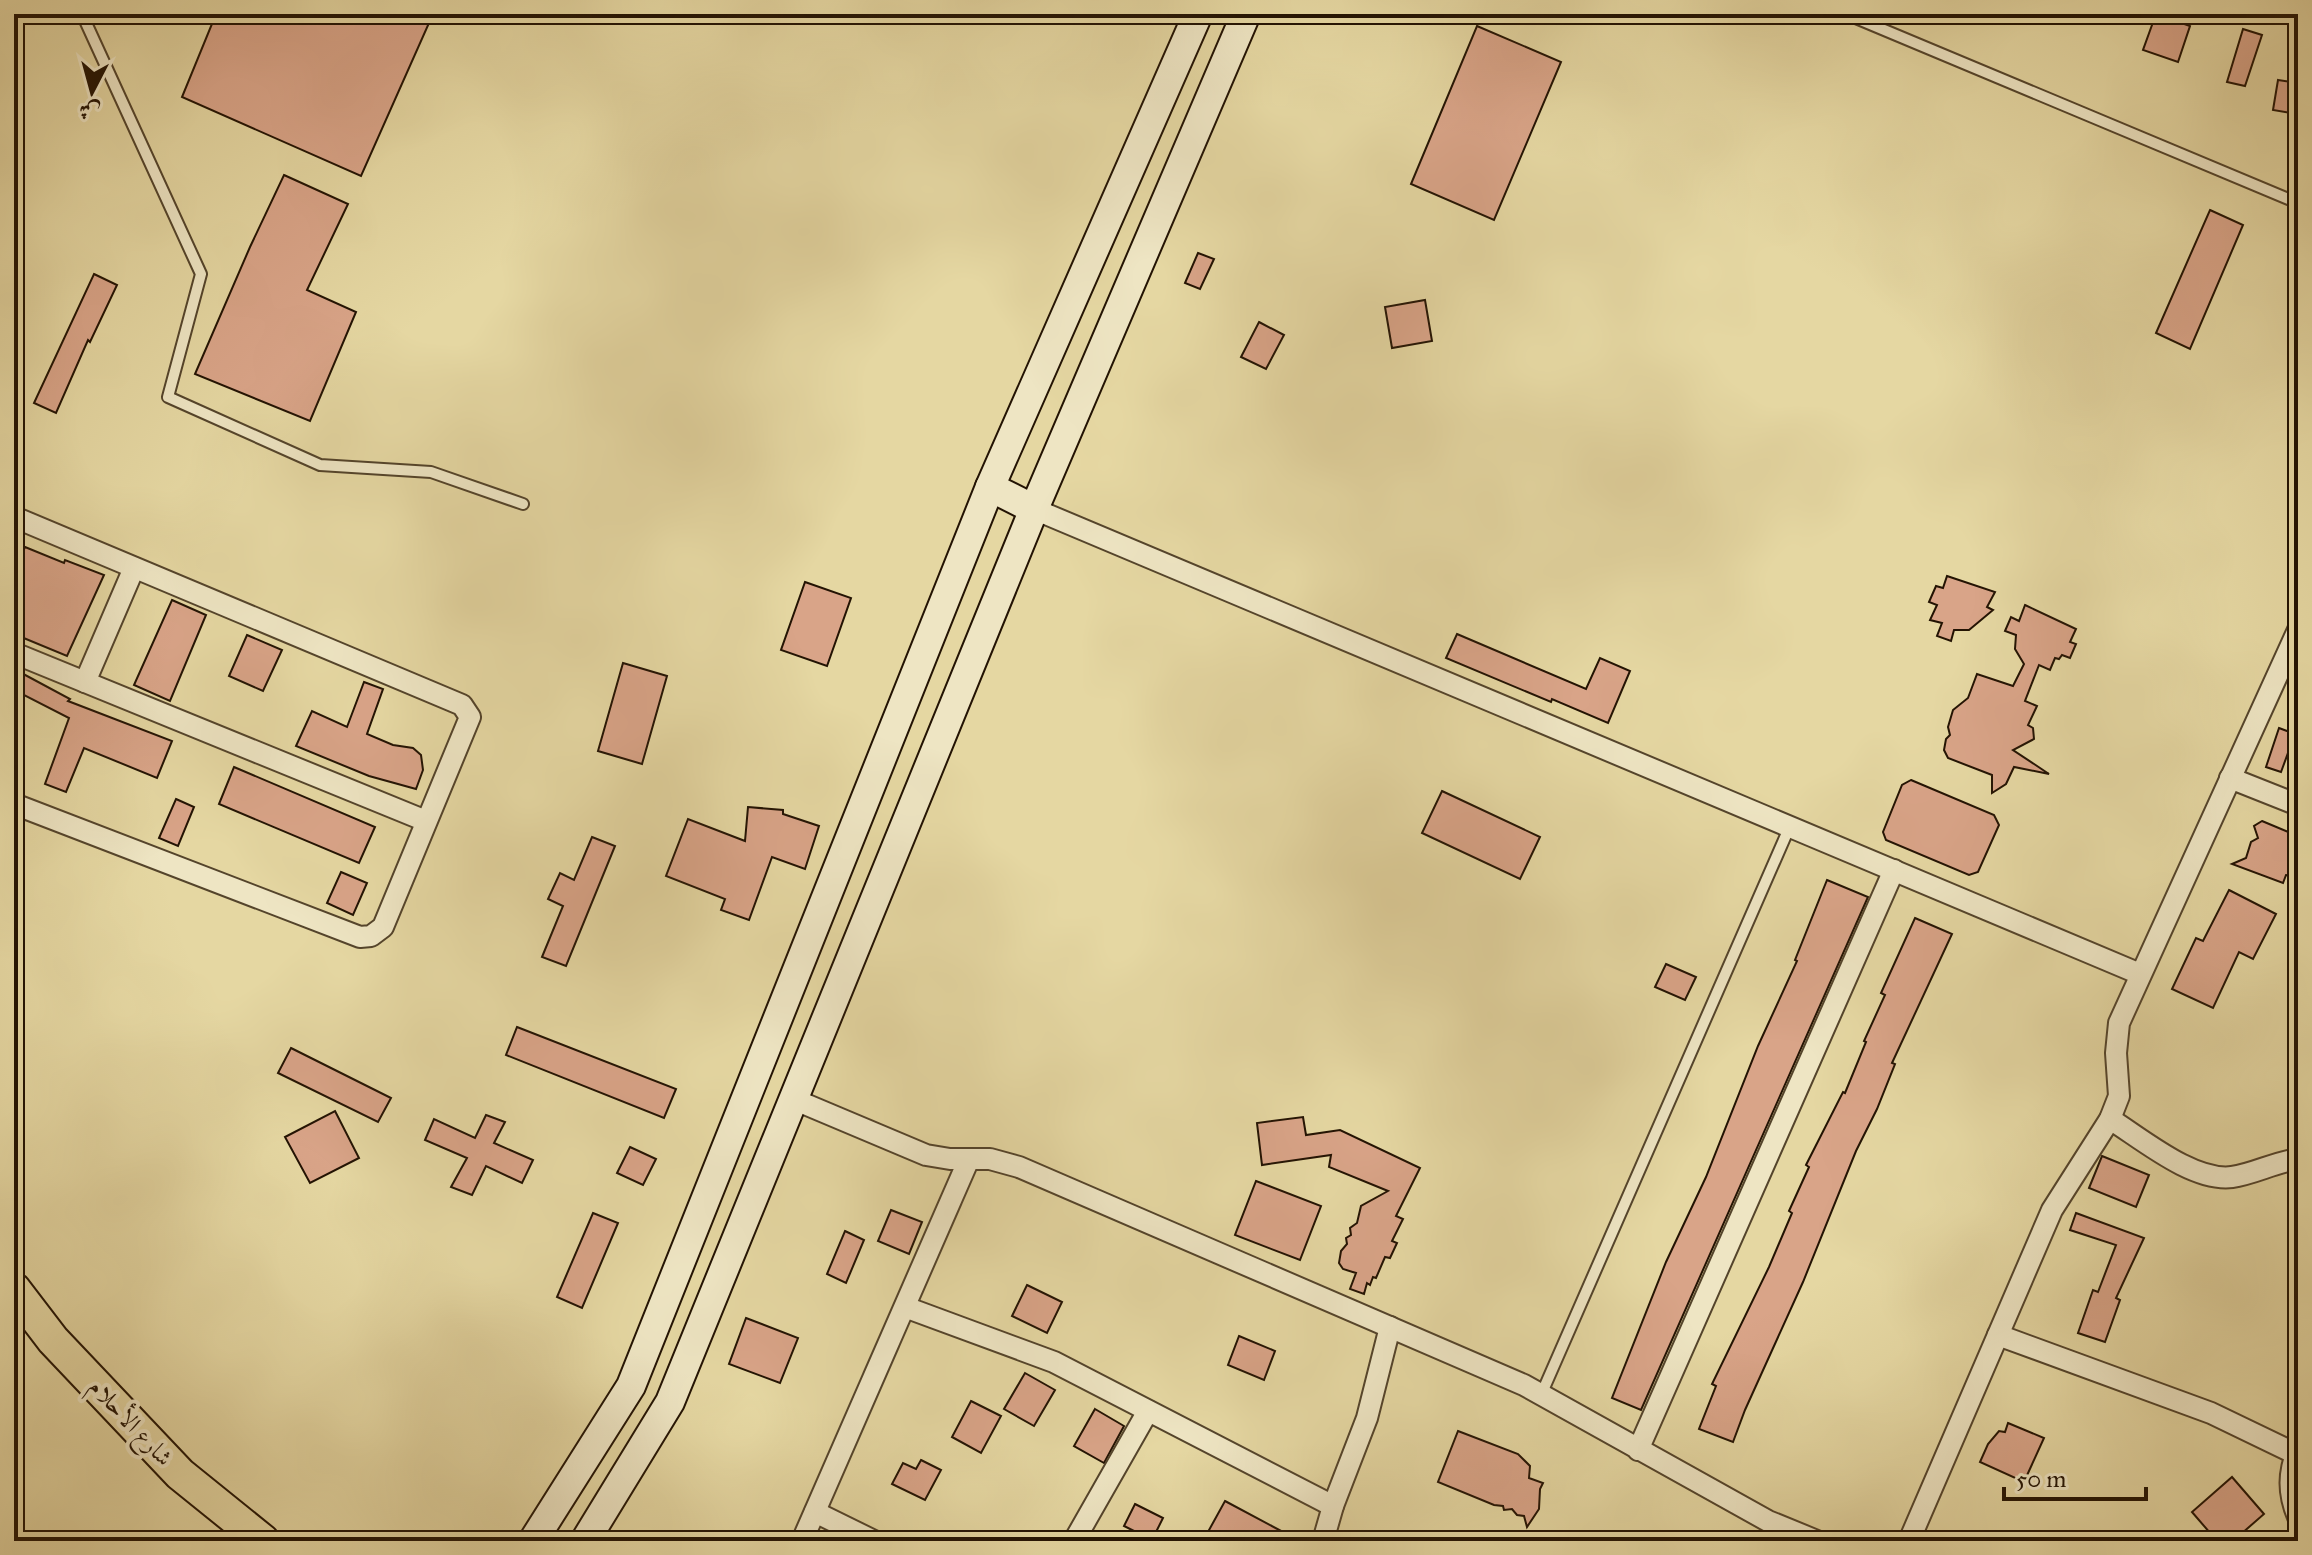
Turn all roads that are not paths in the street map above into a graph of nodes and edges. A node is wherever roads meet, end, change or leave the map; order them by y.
1 (82, 14) edge
2 (1198, 14) edge
3 (1246, 14) edge
4 (1846, 14) edge
5 (2298, 203) edge
6 (990, 487) junction
7 (523, 504) dead end
8 (1034, 509) junction
9 (14, 517) edge
10 (134, 568) junction
11 (2298, 630) edge
12 (14, 653) edge
13 (85, 682) junction
14 (2230, 778) junction
15 (14, 804) edge
16 (2298, 805) edge
17 (426, 821) junction
18 (1790, 826) junction
19 (1894, 870) junction
20 (2140, 974) junction
21 (793, 1099) junction
22 (2110, 1119) junction
23 (969, 1159) junction
24 (2298, 1159) edge
25 (696, 1228) junction
26 (733, 1245) junction
27 (14, 1289) edge
28 (905, 1307) junction
29 (1390, 1327) junction
30 (1998, 1335) junction
31 (1541, 1395) junction
32 (1148, 1411) junction
33 (1638, 1450) junction
34 (2297, 1452) edge
35 (1333, 1506) junction
36 (815, 1512) junction
37 (2298, 1517) edge
38 (263, 1541) edge
39 (533, 1541) edge
40 (585, 1541) edge
41 (802, 1541) edge
42 (874, 1541) edge
43 (1074, 1541) edge
44 (1323, 1541) edge
45 (1817, 1541) edge
46 (1909, 1541) edge

1 - 7 lane
2 - 6 main road
3 - 8 main road
4 - 5 lane
6 - 8 main road
6 - 25 main road
8 - 18 street
8 - 21 main road
9 - 10 street
10 - 13 street
10 - 17 street
11 - 14 street
12 - 13 street
13 - 17 street
14 - 16 street
14 - 20 street
15 - 17 street
18 - 19 street
18 - 31 lane
19 - 20 street
19 - 33 street
20 - 22 street
21 - 23 street
21 - 26 main road
22 - 24 street
22 - 30 street
23 - 28 street
23 - 29 street
25 - 26 main road
25 - 39 main road
26 - 40 main road
27 - 38 main road, شارع الأحلام
28 - 32 street
28 - 36 street
29 - 31 street
29 - 35 street
30 - 34 street
30 - 46 street
31 - 33 street
32 - 35 street
32 - 43 street
33 - 45 street
34 - 37 street
35 - 44 street
36 - 41 street
36 - 42 street

